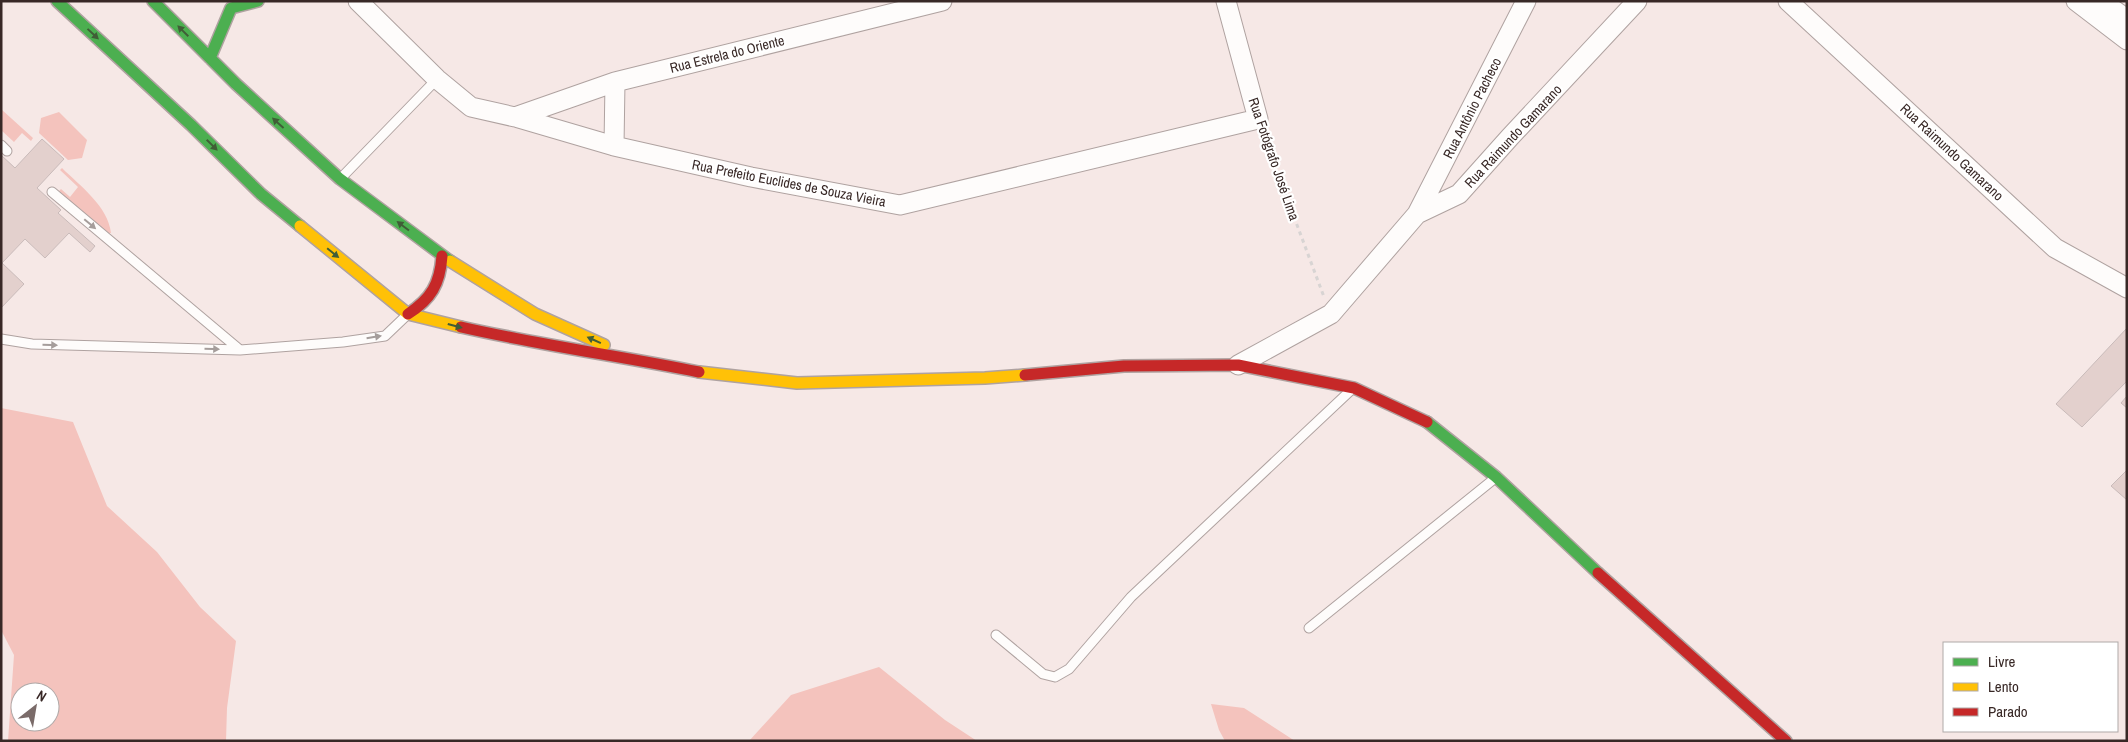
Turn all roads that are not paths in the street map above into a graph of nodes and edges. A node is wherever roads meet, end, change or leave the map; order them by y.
1 (57, 1) edge
2 (174, 1) edge
3 (258, 1) edge
4 (358, 1) edge
5 (942, 1) edge
6 (1226, 1) edge
7 (1526, 1) edge
8 (1637, 1) edge
9 (1788, 1) edge
10 (2076, 1) edge
11 (2101, 1) edge
12 (155, 3) edge
13 (2127, 19) edge
14 (2127, 40) edge
15 (210, 58) junction
16 (437, 79) junction
17 (615, 82) junction
18 (515, 117) junction
19 (1258, 119) joint
20 (614, 146) junction
21 (340, 179) junction
22 (52, 192) dead end
23 (1417, 214) junction
24 (442, 256) junction
25 (2127, 288) edge
26 (408, 314) junction
27 (1, 339) edge
28 (240, 350) junction
29 (639, 360) junction
30 (1238, 365) junction
31 (1354, 388) junction
32 (1496, 477) junction
33 (1308, 628) dead end
34 (996, 635) dead end
35 (1786, 741) edge

1 -> 26 main road
2 - 12 main road
3 - 15 main road
4 - 16 street, Rua Prefeito Euclides de Souza Vieira
5 - 17 street, Rua Estrela do Oriente
6 - 19 street, Rua Fotógrafo José Lima
7 - 23 street, Rua Antônio Pacheco
8 - 23 street, Rua Raimundo Gamarano
9 - 25 street, Rua Raimundo Gamarano
10 - 14 street
11 - 13 street
15 -> 12 main road
21 -> 15 main road
16 - 18 street, Rua Prefeito Euclides de Souza Vieira
16 - 21 lane
17 - 18 street, Rua Estrela do Oriente
17 - 20 street
18 - 20 street, Rua Prefeito Euclides de Souza Vieira
19 - 20 street, Rua Prefeito Euclides de Souza Vieira
24 -> 21 main road
22 -> 28 lane
23 - 30 street, Rua Raimundo Gamarano
24 - 26 main road
29 -> 24 main road
28 -> 26 lane
26 -> 29 main road
27 -> 28 lane
29 - 30 main road
30 - 31 main road
31 - 32 main road
31 - 34 lane
32 - 33 lane
32 - 35 main road

